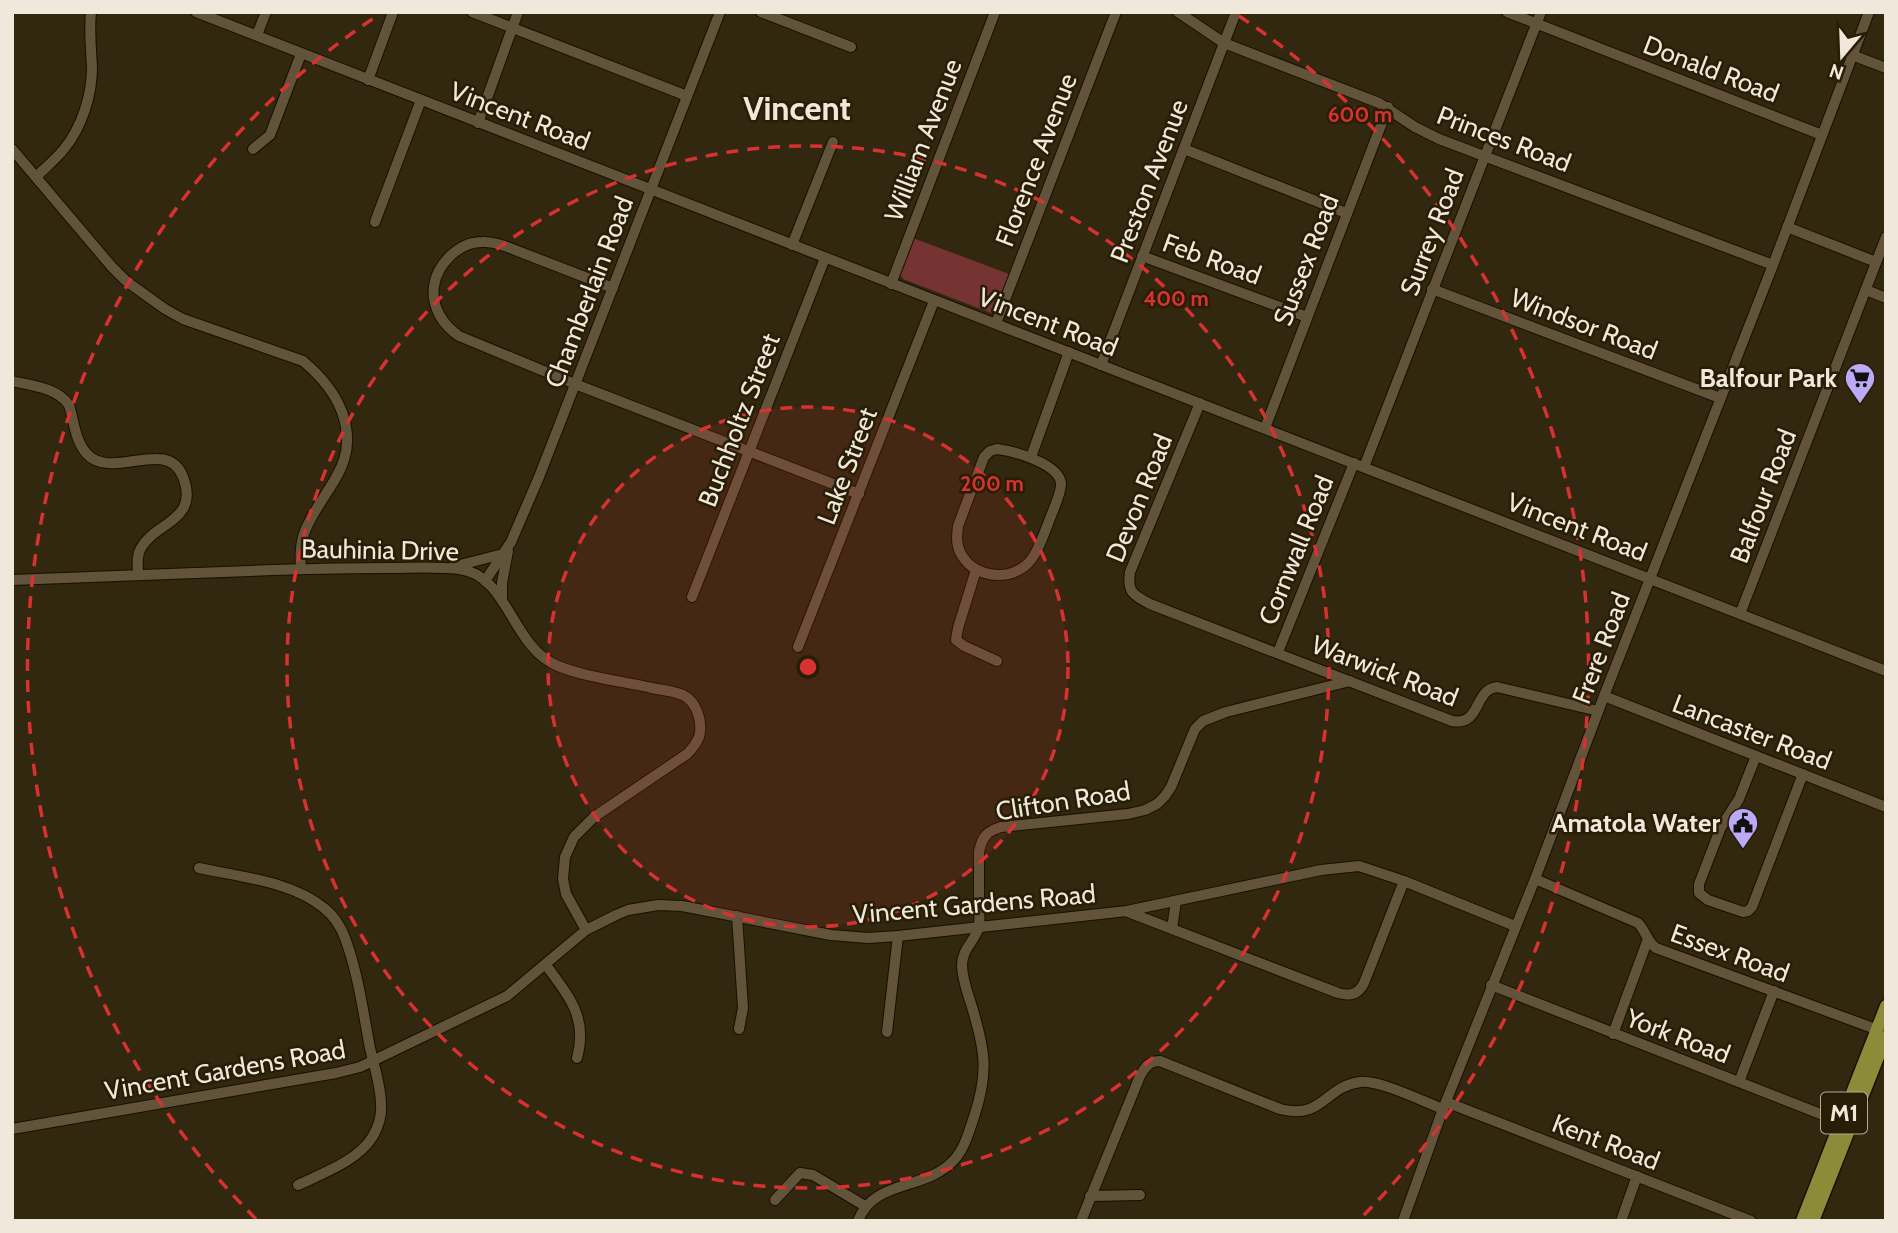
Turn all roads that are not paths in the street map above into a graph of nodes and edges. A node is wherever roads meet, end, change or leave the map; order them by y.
1 (91, 12) edge
2 (196, 12) edge
3 (266, 12) edge
4 (393, 12) edge
5 (472, 12) edge
6 (517, 12) edge
7 (720, 12) edge
8 (761, 12) edge
9 (995, 12) edge
10 (1116, 12) edge
11 (1178, 12) edge
12 (1236, 12) edge
13 (1507, 12) edge
14 (1541, 12) edge
15 (1869, 12) edge
16 (1536, 23) junction
17 (512, 28) junction
18 (257, 35) junction
19 (1224, 43) junction
20 (851, 47) dead end
21 (301, 54) junction
22 (1852, 55) junction
23 (1886, 68) edge
24 (368, 80) junction
25 (687, 96) junction
26 (421, 100) junction
27 (1388, 107) junction
28 (478, 123) junction
29 (1822, 135) junction
30 (833, 142) dead end
31 (12, 149) edge
32 (253, 149) dead end
33 (1184, 149) junction
34 (1484, 155) junction
35 (37, 176) junction
36 (651, 190) junction
37 (1346, 213) junction
38 (375, 222) dead end
39 (1787, 227) junction
40 (1886, 237) edge
41 (792, 246) junction
42 (1142, 256) junction
43 (825, 258) junction
44 (1876, 262) junction
45 (1773, 265) junction
46 (891, 284) junction
47 (613, 288) junction
48 (1433, 289) junction
49 (1866, 290) junction
50 (1886, 298) edge
51 (934, 301) junction
52 (1307, 317) junction
53 (996, 323) junction
54 (1069, 352) junction
55 (1101, 365) junction
56 (12, 381) edge
57 (575, 384) junction
58 (1720, 398) junction
59 (1200, 403) junction
60 (1265, 428) junction
61 (750, 452) junction
62 (1031, 457) junction
63 (1359, 465) junction
64 (859, 494) junction
65 (506, 551) junction
66 (300, 569) junction
67 (445, 569) junction
68 (976, 570) junction
69 (138, 574) junction
70 (1650, 578) junction
71 (12, 580) edge
72 (485, 581) junction
73 (692, 597) dead end
74 (503, 601) junction
75 (1146, 602) joint
76 (1740, 614) junction
77 (798, 647) dead end
78 (1278, 652) junction
79 (997, 661) dead end
80 (1314, 667) junction
81 (1885, 667) edge
82 (1350, 681) junction
83 (1306, 692) junction
84 (1604, 696) junction
85 (1598, 711) junction
86 (1756, 757) junction
87 (1803, 774) junction
88 (1886, 807) edge
89 (198, 868) dead end
90 (1535, 879) junction
91 (1404, 881) junction
92 (1177, 901) junction
93 (1127, 911) junction
94 (737, 916) junction
95 (979, 926) junction
96 (1515, 926) junction
97 (1172, 929) junction
98 (586, 930) junction
99 (898, 936) junction
100 (1648, 939) junction
101 (546, 965) junction
102 (1491, 985) junction
103 (1774, 991) junction
104 (1886, 1006) edge
105 (739, 1029) dead end
106 (887, 1032) dead end
107 (1883, 1033) edge
108 (1613, 1034) junction
109 (577, 1058) dead end
110 (373, 1062) junction
111 (1739, 1082) junction
112 (1444, 1105) junction
113 (1845, 1124) junction
114 (12, 1129) edge
115 (1637, 1176) junction
116 (298, 1185) dead end
117 (1140, 1195) dead end
118 (1090, 1196) junction
119 (775, 1200) dead end
120 (865, 1206) junction
121 (858, 1221) edge
122 (1081, 1221) edge
123 (1403, 1221) edge
124 (1621, 1221) edge
125 (1751, 1221) edge
126 (1802, 1221) edge
127 (1813, 1221) edge

1 - 35 street
2 - 18 street, Vincent Road
3 - 18 street
4 - 24 street
5 - 17 street
6 - 17 street
7 - 25 street, Chamberlain Road
8 - 20 street
9 - 46 street, William Avenue
10 - 53 street, Florence Avenue
11 - 19 street, Princes Road
12 - 19 street, Preston Avenue
13 - 16 street, Donald Road
14 - 16 street, Surrey Road
15 - 22 street, Frere Road
16 - 29 street, Donald Road
16 - 34 street, Surrey Road
17 - 25 street
17 - 28 street
18 - 21 street, Vincent Road
19 - 27 street, Princes Road
19 - 33 street, Preston Avenue
21 - 24 street, Vincent Road
21 - 32 street
22 - 23 street
22 - 29 street, Frere Road
24 - 26 street, Vincent Road
25 - 36 street, Chamberlain Road
26 - 28 street, Vincent Road
26 - 38 street
27 - 34 street, Princes Road
27 - 37 street, Sussex Road
28 - 36 street, Vincent Road
29 - 39 street, Frere Road
30 - 41 street
31 - 35 street
33 - 37 street
33 - 42 street, Preston Avenue
34 - 45 street, Princes Road
34 - 48 street, Surrey Road
35 - 66 street
36 - 41 street, Vincent Road
36 - 47 street, Chamberlain Road
37 - 52 street, Sussex Road
39 - 44 street
39 - 45 street, Frere Road
40 - 44 street, Balfour Road
41 - 43 street, Vincent Road
42 - 52 street, Feb Road
42 - 55 street, Preston Avenue
43 - 46 street, Vincent Road
43 - 61 street, Buchholtz Street
44 - 49 street, Balfour Road
45 - 58 street, Frere Road
46 - 51 street, Vincent Road
47 - 57 street, Chamberlain Road
47 - 57 street
48 - 58 street, Windsor Road
48 - 63 street, Surrey Road
49 - 50 street
49 - 76 street, Balfour Road
51 - 53 street, Vincent Road
51 - 64 street, Lake Street
52 - 60 street, Sussex Road
53 - 54 street, Vincent Road
54 - 55 street, Vincent Road
54 - 62 street
55 - 59 street, Vincent Road
56 - 69 street
57 - 61 street
57 - 65 street, Chamberlain Road
58 - 70 street, Frere Road
59 - 60 street, Vincent Road
59 - 75 street, Devon Road
60 - 63 street, Vincent Road
61 - 64 street
61 - 73 street, Buchholtz Street
62 - 68 street
62 - 68 street
63 - 70 street, Vincent Road
63 - 78 street, Cornwall Road
64 - 77 street, Lake Street
65 - 67 street
65 - 72 street, Chamberlain Road
65 - 74 street
66 - 67 street, Bauhinia Drive
66 - 69 street, Bauhinia Drive
67 - 72 street, Bauhinia Drive
68 - 79 street
69 - 71 street, Bauhinia Drive
70 - 76 street, Vincent Road
70 - 84 street, Frere Road
72 - 74 street, Bauhinia Drive
74 - 98 street, Bauhinia Drive
75 - 78 street, Warwick Road
76 - 81 street, Vincent Road
78 - 80 street, Warwick Road
80 - 82 street, Warwick Road
80 - 83 street
82 - 83 street, Clifton Road
82 - 85 street, Warwick Road
83 - 95 street, Clifton Road
84 - 85 street, Frere Road
84 - 86 street, Lancaster Road
85 - 90 street, Frere Road
86 - 87 street, Lancaster Road
86 - 87 street
87 - 88 street, Lancaster Road
89 - 110 street
90 - 96 street, Frere Road
90 - 100 street, Essex Road
91 - 92 street, Vincent Gardens Road
91 - 96 street, Vincent Gardens Road
91 - 97 street
92 - 93 street, Vincent Gardens Road
92 - 97 street
93 - 95 street, Vincent Gardens Road
93 - 97 street
94 - 98 street, Vincent Gardens Road
94 - 99 street, Vincent Gardens Road
94 - 105 street
95 - 99 street, Vincent Gardens Road
95 - 120 street
96 - 102 street, Frere Road
98 - 101 street, Vincent Gardens Road
99 - 106 street
100 - 103 street, Essex Road
100 - 108 street
101 - 109 street
101 - 110 street, Vincent Gardens Road
102 - 108 street, York Road
102 - 112 street, Frere Road
103 - 107 street, Essex Road
103 - 111 street
104 - 107 main road, M1
107 - 113 main road, M1
108 - 111 street, York Road
110 - 114 street, Vincent Gardens Road
110 - 116 street
111 - 113 street, York Road
112 - 115 street, Kent Road
112 - 118 street, Kent Road
112 - 123 street, Frere Road
113 - 126 main road, M1
113 - 127 main road, M1
115 - 124 street
115 - 125 street, Kent Road
117 - 118 street
118 - 122 street
119 - 120 street
120 - 121 street

